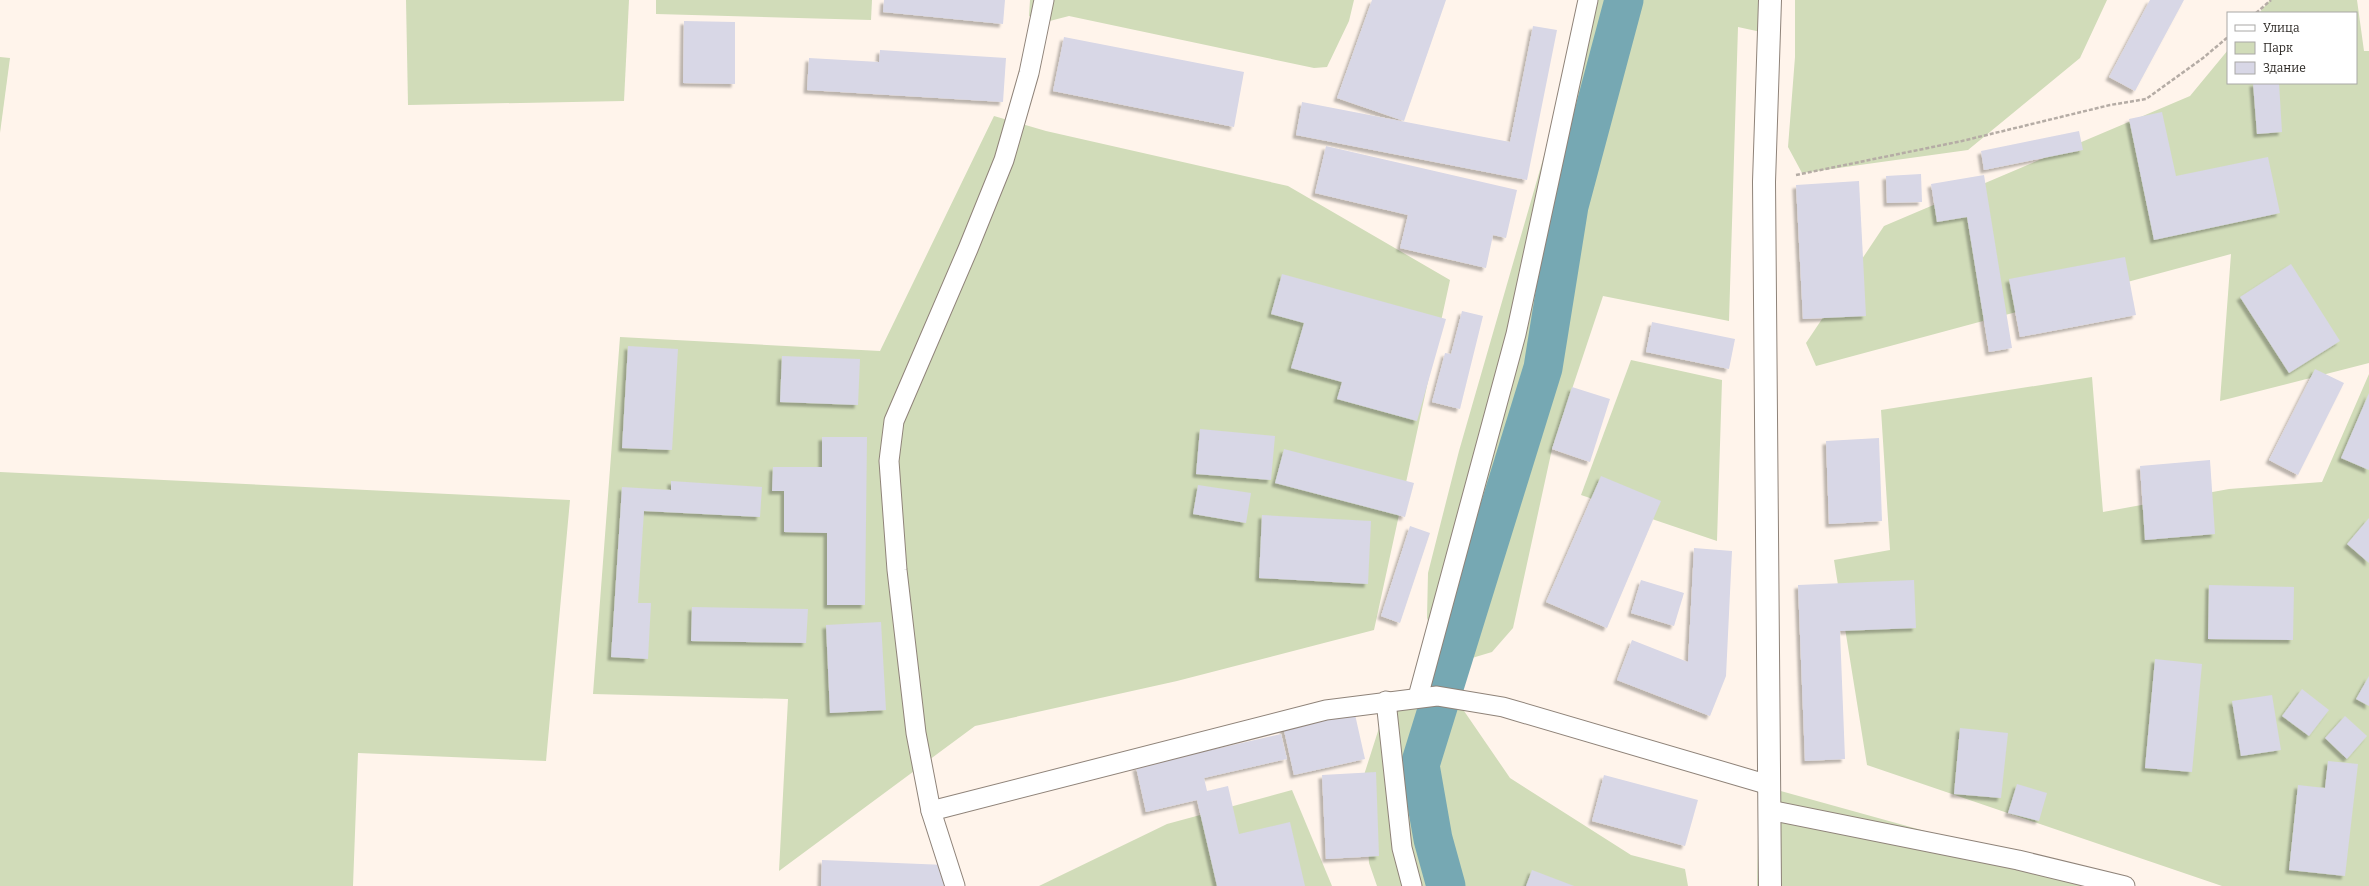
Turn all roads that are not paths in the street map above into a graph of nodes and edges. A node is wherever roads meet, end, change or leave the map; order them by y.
1 (1044, 0) edge
2 (1588, 0) edge
3 (1770, 0) edge
4 (1418, 697) junction
5 (1386, 701) junction
6 (1769, 785) junction
7 (1769, 810) junction
8 (931, 811) junction
9 (955, 886) edge
10 (1412, 886) edge
11 (1770, 886) edge
12 (2125, 886) edge

1 - 8 lane
2 - 4 lane
3 - 6 street
4 - 5 lane
4 - 6 lane
5 - 8 lane
5 - 10 lane
6 - 7 street
7 - 11 street
7 - 12 lane
8 - 9 lane

